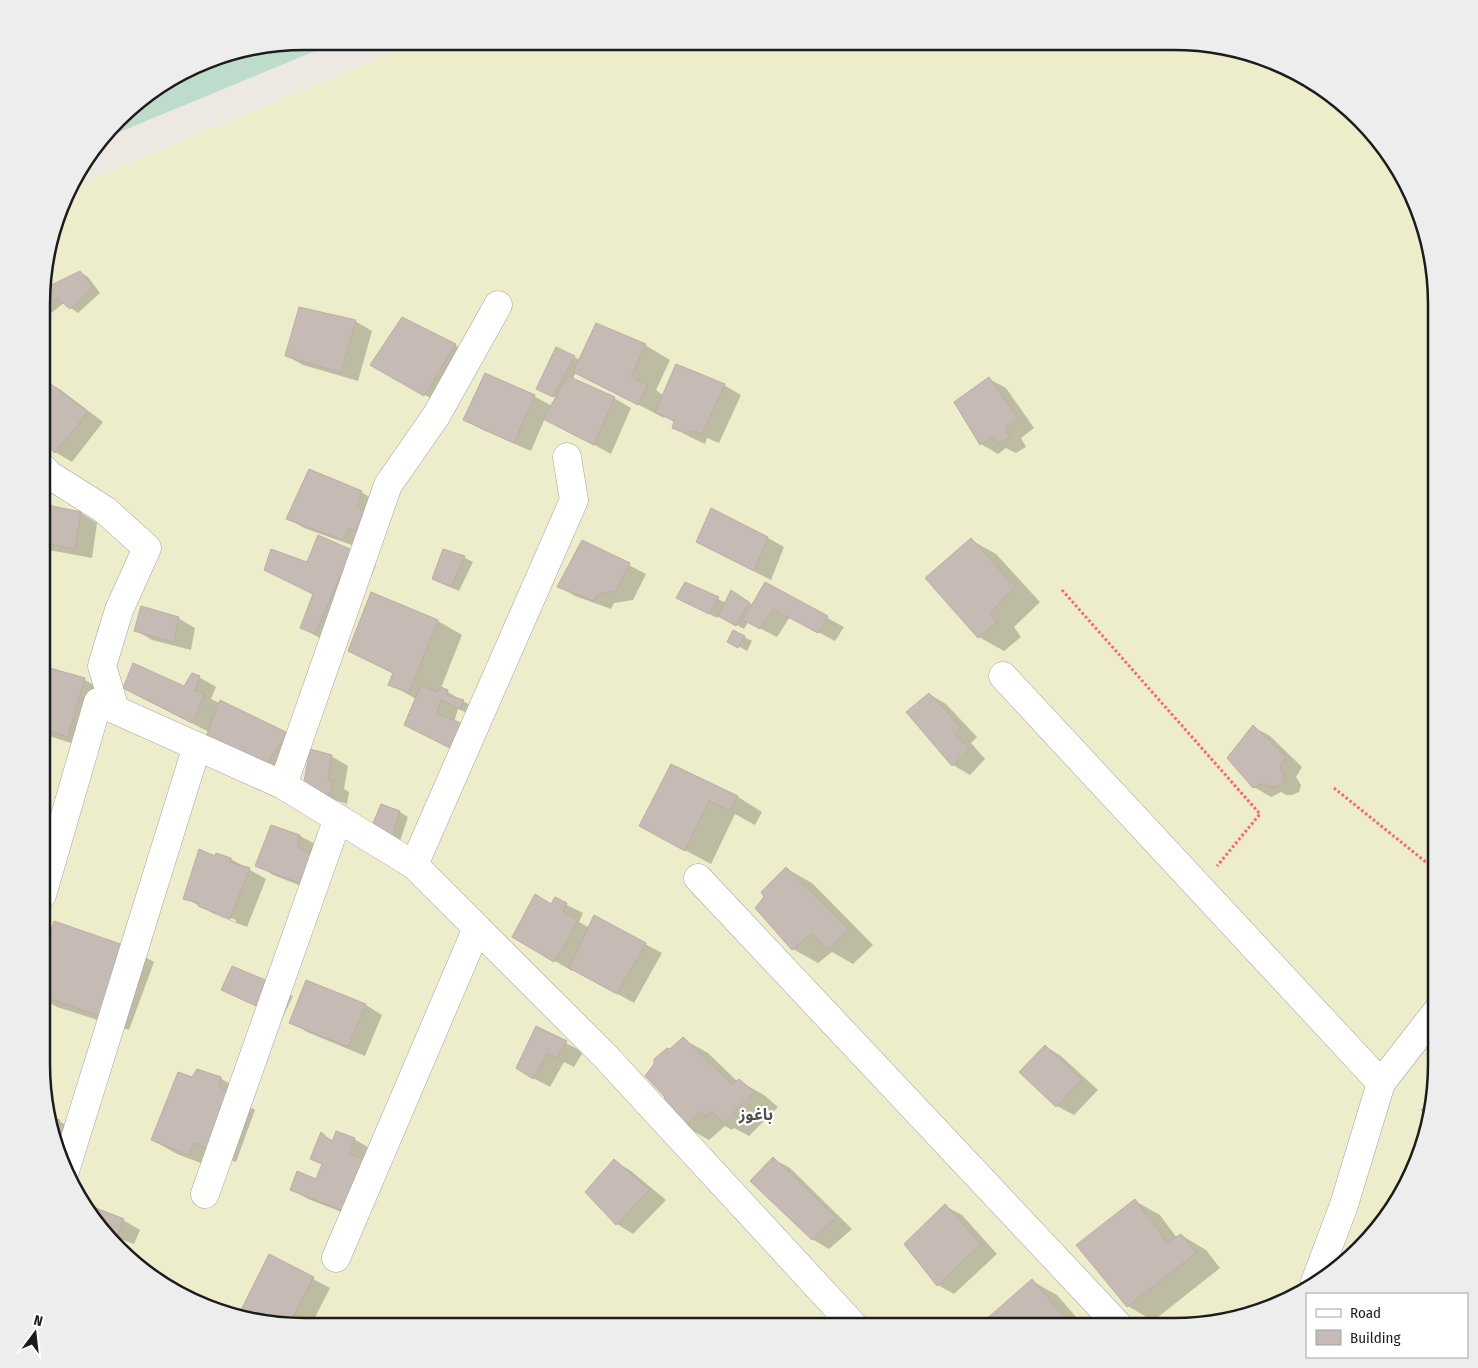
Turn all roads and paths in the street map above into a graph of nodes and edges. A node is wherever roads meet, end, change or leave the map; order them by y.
1 (498, 304) dead end
2 (567, 457) dead end
3 (50, 475) edge
4 (1062, 590) dead end
5 (1003, 676) dead end
6 (114, 709) junction
7 (197, 746) junction
8 (283, 785) junction
9 (1334, 788) dead end
10 (338, 818) junction
11 (1428, 864) edge
12 (414, 865) junction
13 (50, 867) edge
14 (698, 878) dead end
15 (1200, 888) junction
16 (477, 928) junction
17 (1428, 1023) edge
18 (1381, 1083) junction
19 (68, 1160) edge
20 (205, 1194) dead end
21 (336, 1258) dead end
22 (1318, 1273) edge
23 (847, 1318) edge
24 (1111, 1318) edge

1 - 8 street
2 - 12 street
3 - 6 street
4 - 15 path
5 - 15 street
6 - 7 street
6 - 13 street
7 - 8 street
7 - 19 street
8 - 10 street
9 - 11 path
10 - 12 street
10 - 20 street
12 - 16 street
14 - 24 street
15 - 18 street
16 - 21 street
16 - 23 street
17 - 18 street
18 - 22 street

